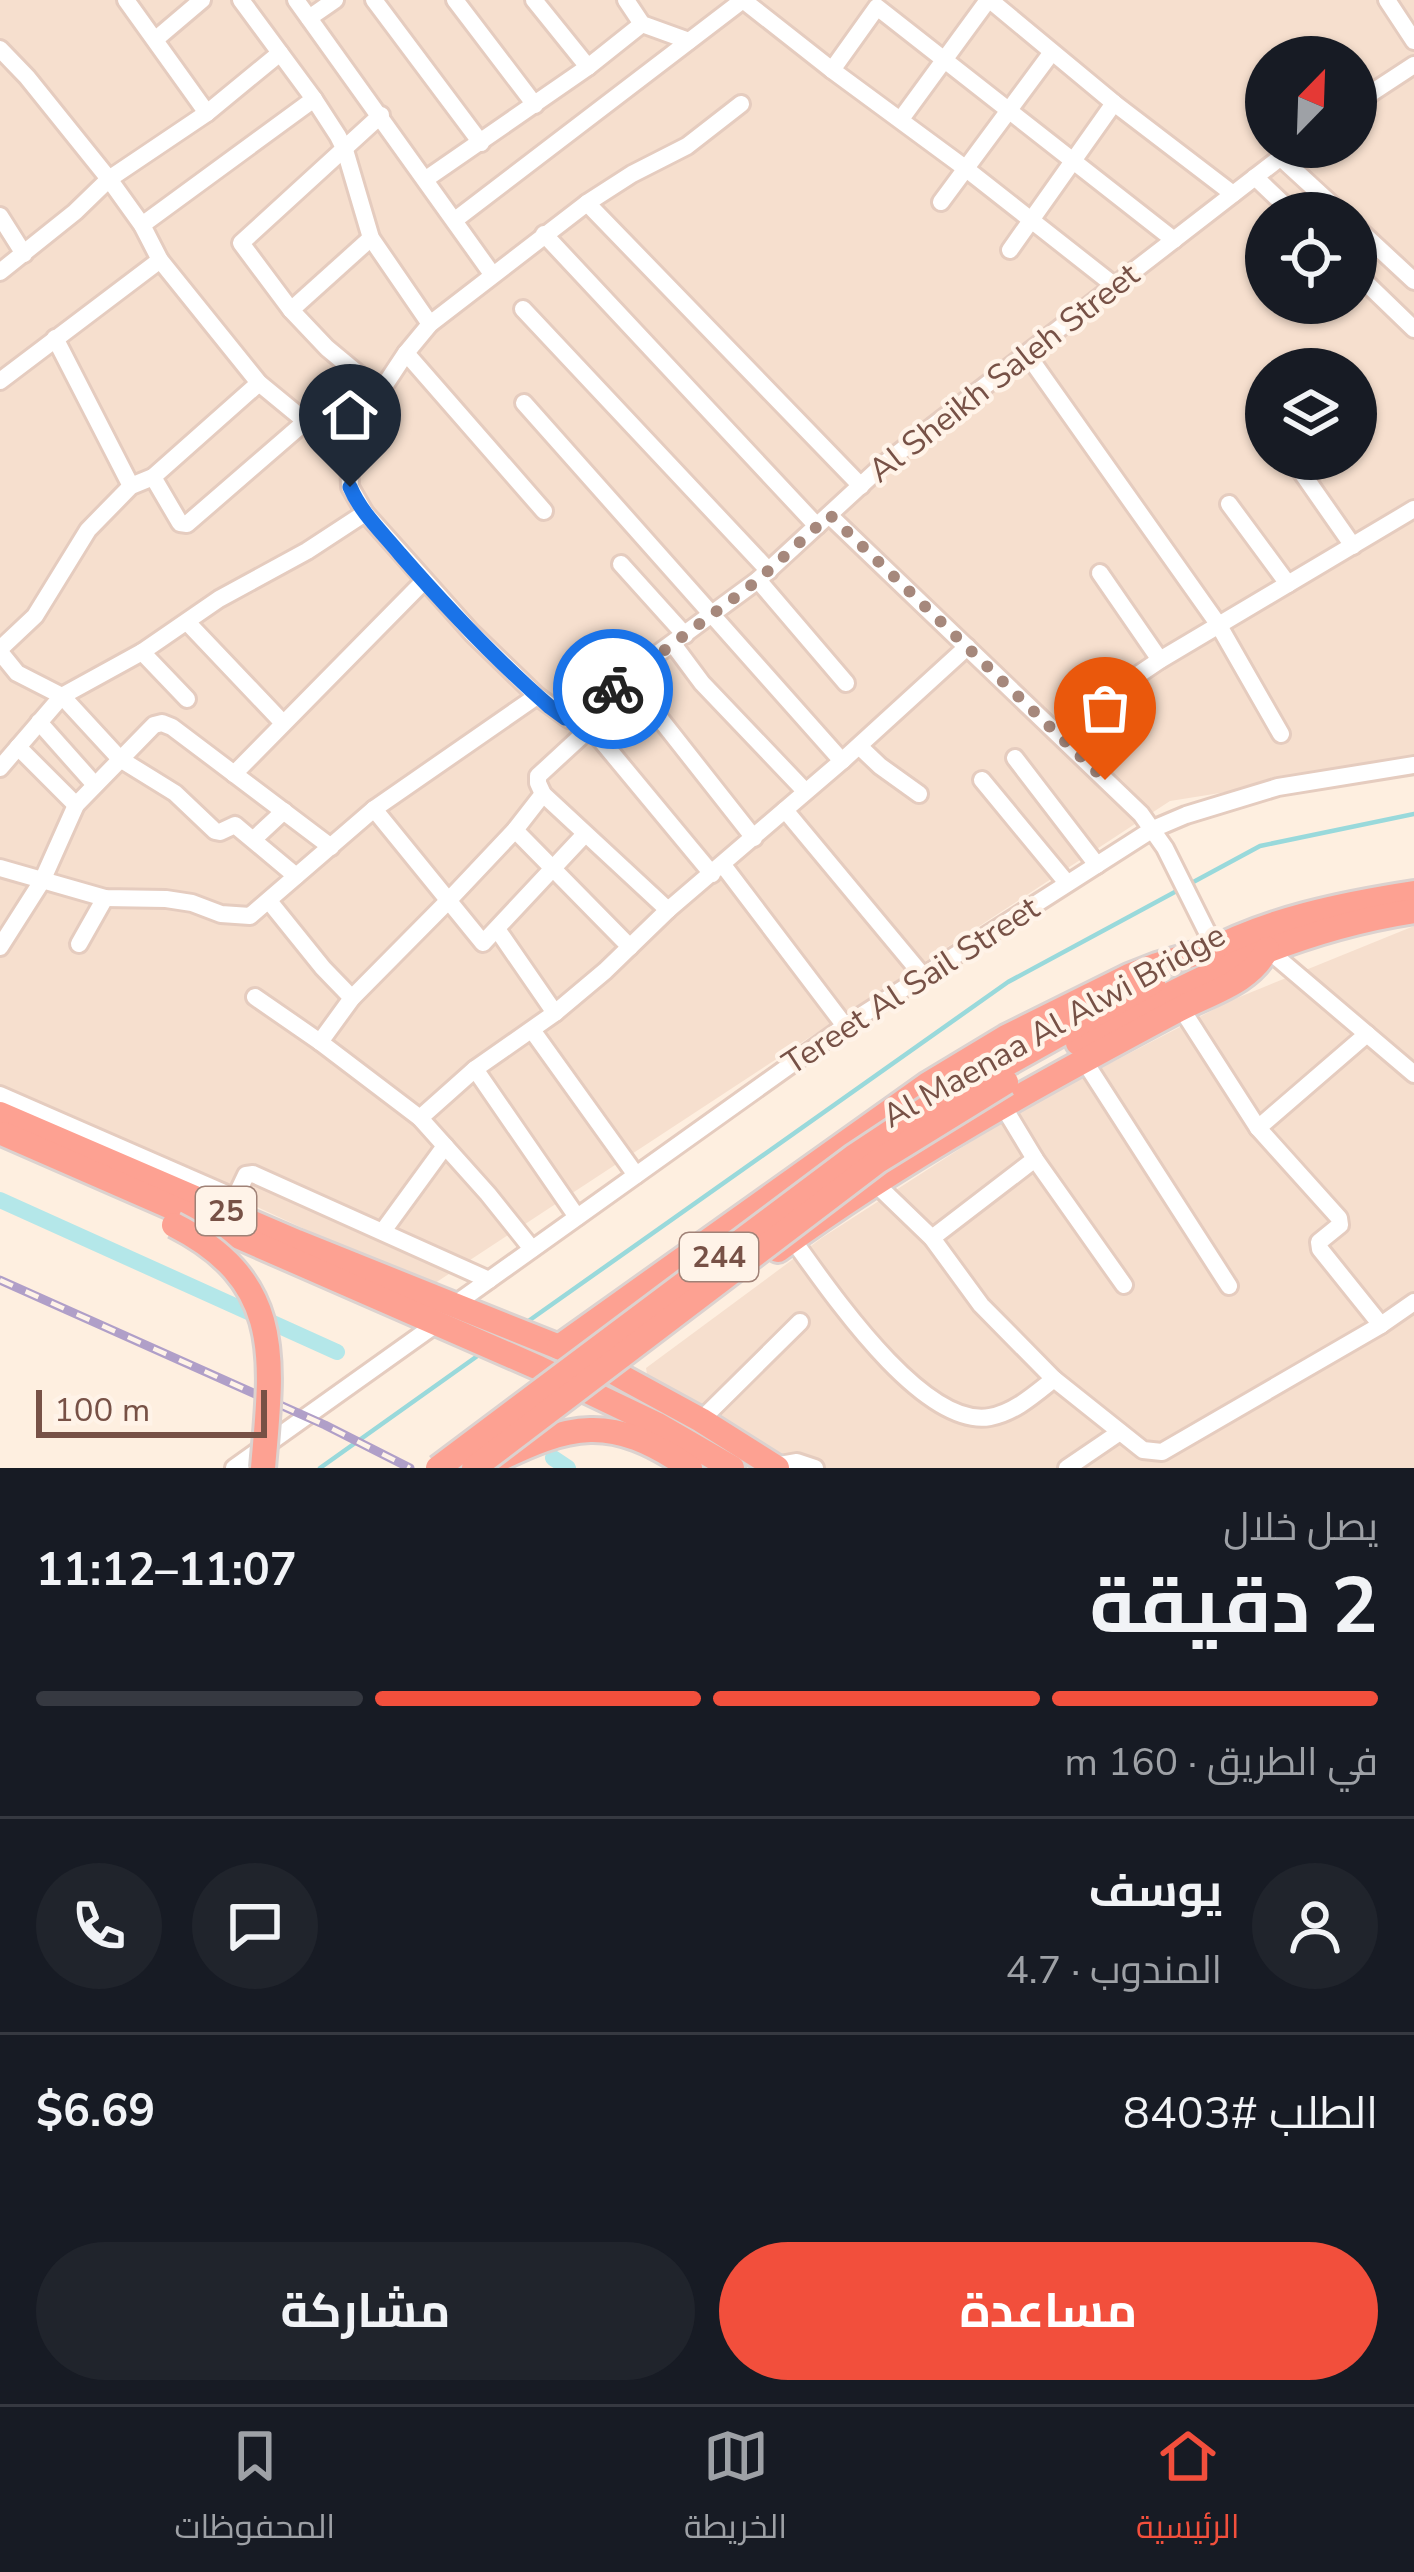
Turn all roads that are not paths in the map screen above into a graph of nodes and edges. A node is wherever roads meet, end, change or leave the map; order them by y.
1 (126, 0) edge
2 (202, 0) edge
3 (241, 0) edge
4 (296, 0) edge
5 (335, 0) edge
6 (374, 0) edge
7 (455, 0) edge
8 (534, 0) edge
9 (626, 0) edge
10 (743, 0) edge
11 (989, 0) edge
12 (1387, 0) edge
13 (880, 4) edge
14 (309, 18) junction
15 (642, 24) junction
16 (156, 39) junction
17 (689, 41) junction
18 (1414, 41) edge
19 (0, 49) edge
20 (1052, 52) junction
21 (280, 53) junction
22 (944, 60) junction
23 (1414, 65) edge
24 (588, 67) junction
25 (832, 70) junction
26 (1377, 89) edge
27 (314, 99) junction
28 (1114, 103) junction
29 (536, 104) junction
30 (741, 104) dead end
31 (1007, 111) junction
32 (207, 113) junction
33 (381, 115) junction
34 (901, 119) junction
35 (481, 142) junction
36 (345, 150) junction
37 (1073, 161) junction
38 (965, 168) junction
39 (1267, 168) edge
40 (1301, 168) edge
41 (1255, 177) junction
42 (109, 178) junction
43 (426, 179) junction
44 (1271, 192) edge
45 (1322, 192) edge
46 (1233, 194) junction
47 (941, 202) dead end
48 (587, 203) junction
49 (0, 216) edge
50 (455, 220) junction
51 (1032, 220) junction
52 (142, 225) junction
53 (544, 235) junction
54 (371, 238) junction
55 (1174, 240) junction
56 (1377, 247) edge
57 (1010, 250) dead end
58 (24, 254) junction
59 (160, 260) junction
60 (0, 272) edge
61 (492, 274) junction
62 (1414, 281) edge
63 (1115, 286) junction
64 (1377, 293) edge
65 (523, 309) dead end
66 (291, 310) junction
67 (430, 324) junction
68 (1414, 329) edge
69 (55, 338) junction
70 (406, 353) junction
71 (1027, 354) junction
72 (0, 381) edge
73 (259, 383) junction
74 (380, 392) junction
75 (524, 403) dead end
76 (306, 421) junction
77 (349, 457) junction
78 (153, 477) junction
79 (1307, 480) edge
80 (131, 486) junction
81 (861, 486) junction
82 (1229, 504) dead end
83 (1414, 509) edge
84 (544, 511) dead end
85 (365, 513) junction
86 (824, 521) junction
87 (1353, 546) junction
88 (621, 564) dead end
89 (1100, 573) dead end
90 (763, 575) junction
91 (424, 581) junction
92 (1288, 584) junction
93 (711, 615) junction
94 (188, 623) junction
95 (1218, 625) junction
96 (679, 639) junction
97 (967, 647) junction
98 (0, 650) edge
99 (142, 652) junction
100 (1160, 660) junction
101 (628, 677) junction
102 (846, 683) dead end
103 (62, 696) junction
104 (537, 696) junction
105 (187, 699) dead end
106 (585, 721) junction
107 (39, 722) junction
108 (283, 723) junction
109 (1055, 731) junction
110 (1281, 734) dead end
111 (860, 746) junction
112 (18, 747) junction
113 (120, 758) junction
114 (1015, 758) dead end
115 (842, 761) junction
116 (1414, 765) edge
117 (0, 768) edge
118 (234, 774) junction
119 (982, 779) dead end
120 (95, 785) junction
121 (805, 791) junction
122 (543, 794) junction
123 (919, 794) dead end
124 (76, 805) junction
125 (374, 809) junction
126 (784, 810) junction
127 (284, 811) junction
128 (1153, 829) junction
129 (514, 830) junction
130 (585, 834) junction
131 (754, 838) junction
132 (254, 839) junction
133 (331, 847) junction
134 (1097, 865) junction
135 (0, 868) edge
136 (717, 869) junction
137 (554, 870) junction
138 (296, 876) junction
139 (42, 880) junction
140 (1067, 883) junction
141 (1414, 893) edge
142 (105, 898) junction
143 (448, 901) junction
144 (269, 902) junction
145 (668, 910) junction
146 (1414, 911) edge
147 (497, 929) junction
148 (79, 944) dead end
149 (630, 946) junction
150 (0, 947) edge
151 (1215, 948) junction
152 (1267, 950) junction
153 (923, 976) junction
154 (255, 997) dead end
155 (352, 998) junction
156 (1181, 1008) junction
157 (555, 1013) junction
158 (845, 1026) junction
159 (532, 1030) junction
160 (1367, 1034) junction
161 (320, 1042) junction
162 (1085, 1062) junction
163 (1015, 1068) junction
164 (476, 1069) junction
165 (1414, 1074) edge
166 (0, 1095) edge
167 (1003, 1106) junction
168 (0, 1114) edge
169 (420, 1118) junction
170 (1258, 1128) junction
171 (0, 1132) edge
172 (445, 1146) junction
173 (0, 1149) edge
174 (1035, 1159) junction
175 (637, 1174) junction
176 (876, 1184) junction
177 (577, 1217) junction
178 (383, 1231) junction
179 (932, 1238) junction
180 (793, 1240) junction
181 (532, 1249) junction
182 (489, 1280) junction
183 (1124, 1285) dead end
184 (1229, 1286) dead end
185 (1414, 1301) edge
186 (446, 1313) junction
187 (800, 1322) dead end
188 (1381, 1324) junction
189 (559, 1347) junction
190 (613, 1372) junction
191 (1054, 1379) junction
192 (588, 1391) junction
193 (701, 1420) junction
194 (1120, 1432) junction
195 (776, 1467) edge
196 (234, 1468) edge
197 (263, 1468) edge
198 (438, 1468) edge
199 (478, 1468) edge
200 (690, 1468) edge
201 (732, 1468) edge
202 (815, 1468) edge
203 (1067, 1468) edge

1 - 16 street
2 - 16 street
3 - 21 street
4 - 14 street
5 - 14 street
6 - 35 street
7 - 29 street
8 - 24 street
9 - 15 street
10 - 17 street
10 - 25 street
11 - 20 street
11 - 22 street
12 - 18 street
13 - 22 street
13 - 25 street
14 - 33 street
15 - 17 street
15 - 24 street
16 - 32 street
17 - 50 street
19 - 42 street
20 - 28 street
20 - 31 street
21 - 27 street
21 - 32 street
22 - 31 street
22 - 34 street
23 - 26 street
24 - 29 street
25 - 34 street
27 - 36 street
27 - 52 street
28 - 37 street
28 - 46 street
29 - 35 street
30 - 48 street
31 - 37 street
31 - 38 street
32 - 42 street
33 - 36 street
33 - 43 street
34 - 38 street
35 - 43 street
36 - 54 street
36 - 66 street
37 - 51 street
37 - 55 street
38 - 47 street
38 - 51 street
39 - 41 street, Al Sheikh Saleh Street
40 - 45 street
41 - 44 street
41 - 46 street, Al Sheikh Saleh Street
42 - 52 street
42 - 58 street
43 - 50 street
46 - 55 street, Al Sheikh Saleh Street
48 - 53 street
48 - 81 street
49 - 58 street
50 - 61 street
51 - 57 street
51 - 63 street
52 - 59 street
53 - 61 street
53 - 86 street
54 - 66 street
54 - 67 street
55 - 63 street, Al Sheikh Saleh Street
56 - 62 street
58 - 60 street
59 - 69 street
59 - 73 street
61 - 67 street
63 - 71 street, Al Sheikh Saleh Street
64 - 68 street
65 - 90 street
66 - 74 street
67 - 70 street
69 - 72 street
69 - 80 street
70 - 74 street
70 - 84 street
71 - 81 street, Al Sheikh Saleh Street
71 - 95 street
73 - 76 street
73 - 78 street
74 - 77 street
75 - 93 street
76 - 77 street
76 - 78 street
77 - 85 street
78 - 80 street
79 - 87 street
80 - 98 street
81 - 86 street, Al Sheikh Saleh Street
82 - 92 street
83 - 87 street
85 - 91 street
85 - 94 street
86 - 90 street, Al Sheikh Saleh Street
86 - 97 street
87 - 92 street
88 - 96 street
89 - 100 street
90 - 93 street, Al Sheikh Saleh Street
90 - 102 street
91 - 104 street
91 - 108 street
92 - 95 street
93 - 96 street, Al Sheikh Saleh Street
93 - 115 street
94 - 99 street
94 - 108 street
95 - 100 street
95 - 110 street
96 - 101 street, Al Sheikh Saleh Street
96 - 121 street
97 - 109 street
97 - 111 street
98 - 103 street
99 - 103 street
99 - 105 street
100 - 109 street
101 - 106 street, Al Sheikh Saleh Street
101 - 131 street
103 - 107 street
103 - 113 street
104 - 106 street
104 - 125 street
106 - 122 street, Al Sheikh Saleh Street
106 - 136 street
107 - 112 street
107 - 120 street
108 - 118 street
109 - 128 street
111 - 115 street
111 - 123 street
112 - 117 street
112 - 124 street
113 - 118 street
113 - 120 street
113 - 132 street
114 - 134 street
115 - 121 street
116 - 128 street, Tereet Al Sail Street
118 - 127 street
119 - 140 street
120 - 124 street
121 - 126 street
122 - 129 street
122 - 130 street
124 - 139 street
125 - 133 street
125 - 143 street
126 - 131 street
126 - 153 street
127 - 132 street
127 - 133 street
128 - 134 street, Tereet Al Sail Street
128 - 151 street
129 - 137 street
129 - 143 street
130 - 137 street
130 - 145 street
131 - 136 street
132 - 138 street
133 - 138 street
134 - 140 street, Tereet Al Sail Street
135 - 139 street
136 - 145 street
136 - 158 street
137 - 147 street
137 - 149 street
138 - 144 street
139 - 142 street
139 - 150 street
140 - 153 street, Tereet Al Sail Street
141 - 151 highway, 244
142 - 144 street
142 - 148 street
143 - 147 street
143 - 155 street
144 - 155 street
145 - 149 street
146 - 152 highway, 244
147 - 157 street
149 - 157 street
151 - 163 highway, Al Maenaa Al Alwi Bridge / 244
151 - 189 highway
152 - 156 highway
152 - 160 street
152 - 163 highway, Al Maenaa Al Alwi Bridge / 244
153 - 158 street, Tereet Al Sail Street
154 - 161 street
155 - 161 street
156 - 162 highway
156 - 170 street
157 - 159 street
158 - 175 street, Tereet Al Sail Street
159 - 164 street
159 - 175 street
160 - 165 street
160 - 170 street
161 - 169 street
162 - 167 highway
162 - 184 street
163 - 198 highway, Al Maenaa Al Alwi Bridge / 244, bridge
163 - 199 highway, Al Maenaa Al Alwi Bridge / 244, bridge
164 - 169 street
164 - 177 street
166 - 178 street
167 - 174 street
167 - 176 highway
168 - 186 highway, 25
169 - 172 street
170 - 188 street
171 - 186 highway, 25
172 - 178 street
172 - 181 street
173 - 197 highway, bridge
174 - 179 street
174 - 183 street
175 - 177 street, Tereet Al Sail Street
176 - 179 street
176 - 180 highway
177 - 181 street, Tereet Al Sail Street
178 - 182 street
179 - 191 street
180 - 190 highway
180 - 191 street
181 - 182 street, Tereet Al Sail Street
182 - 186 street, Tereet Al Sail Street
185 - 188 street
186 - 189 highway, 25
186 - 192 highway, 25
186 - 196 street, Tereet Al Sail Street
187 - 193 street
188 - 194 street
189 - 190 highway, 25
190 - 192 highway
190 - 193 highway, 25
191 - 194 street
192 - 201 highway, 25
193 - 195 highway, 25
194 - 203 street
195 - 202 street
199 - 200 highway

